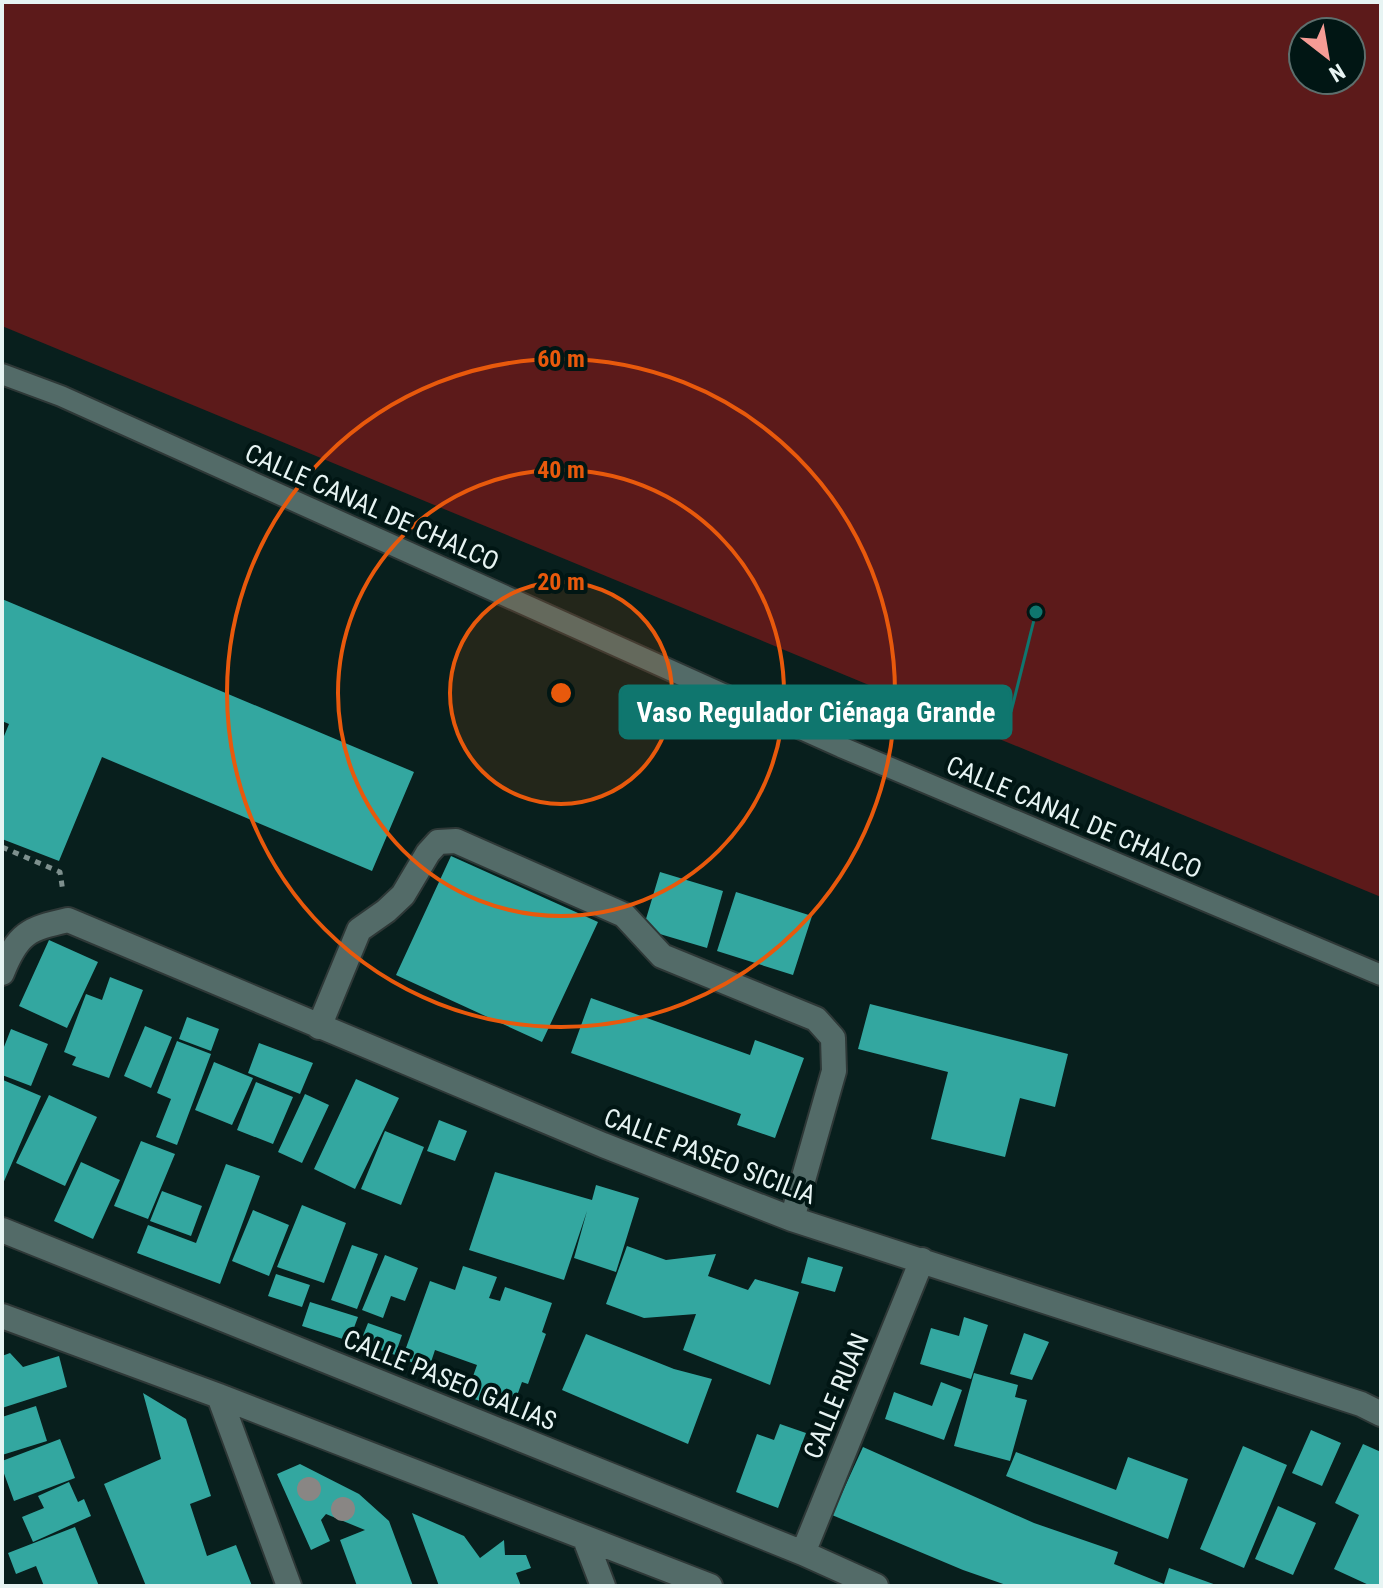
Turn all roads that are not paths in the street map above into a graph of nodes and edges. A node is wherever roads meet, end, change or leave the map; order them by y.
1 (2, 374) edge
2 (2, 973) edge
3 (1381, 975) edge
4 (319, 1027) junction
5 (792, 1219) junction
6 (2, 1230) edge
7 (922, 1260) junction
8 (2, 1316) edge
9 (219, 1396) junction
10 (1381, 1414) edge
11 (585, 1539) junction
12 (803, 1553) junction
13 (289, 1586) edge
14 (603, 1586) edge
15 (710, 1586) edge
16 (876, 1586) edge

1 - 3 lane, CALLE CANAL DE CHALCO
2 - 4 street, CALLE PASEO SICILIA
4 - 5 street, CALLE PASEO SICILIA
4 - 5 street
5 - 7 street, CALLE PASEO SICILIA
6 - 12 street, CALLE PASEO GALIAS
7 - 10 street, CALLE PASEO SICILIA
7 - 12 street, CALLE RUAN
8 - 9 street
9 - 11 street
9 - 13 street
11 - 14 street
11 - 15 street
12 - 16 street, CALLE PASEO GALIAS

